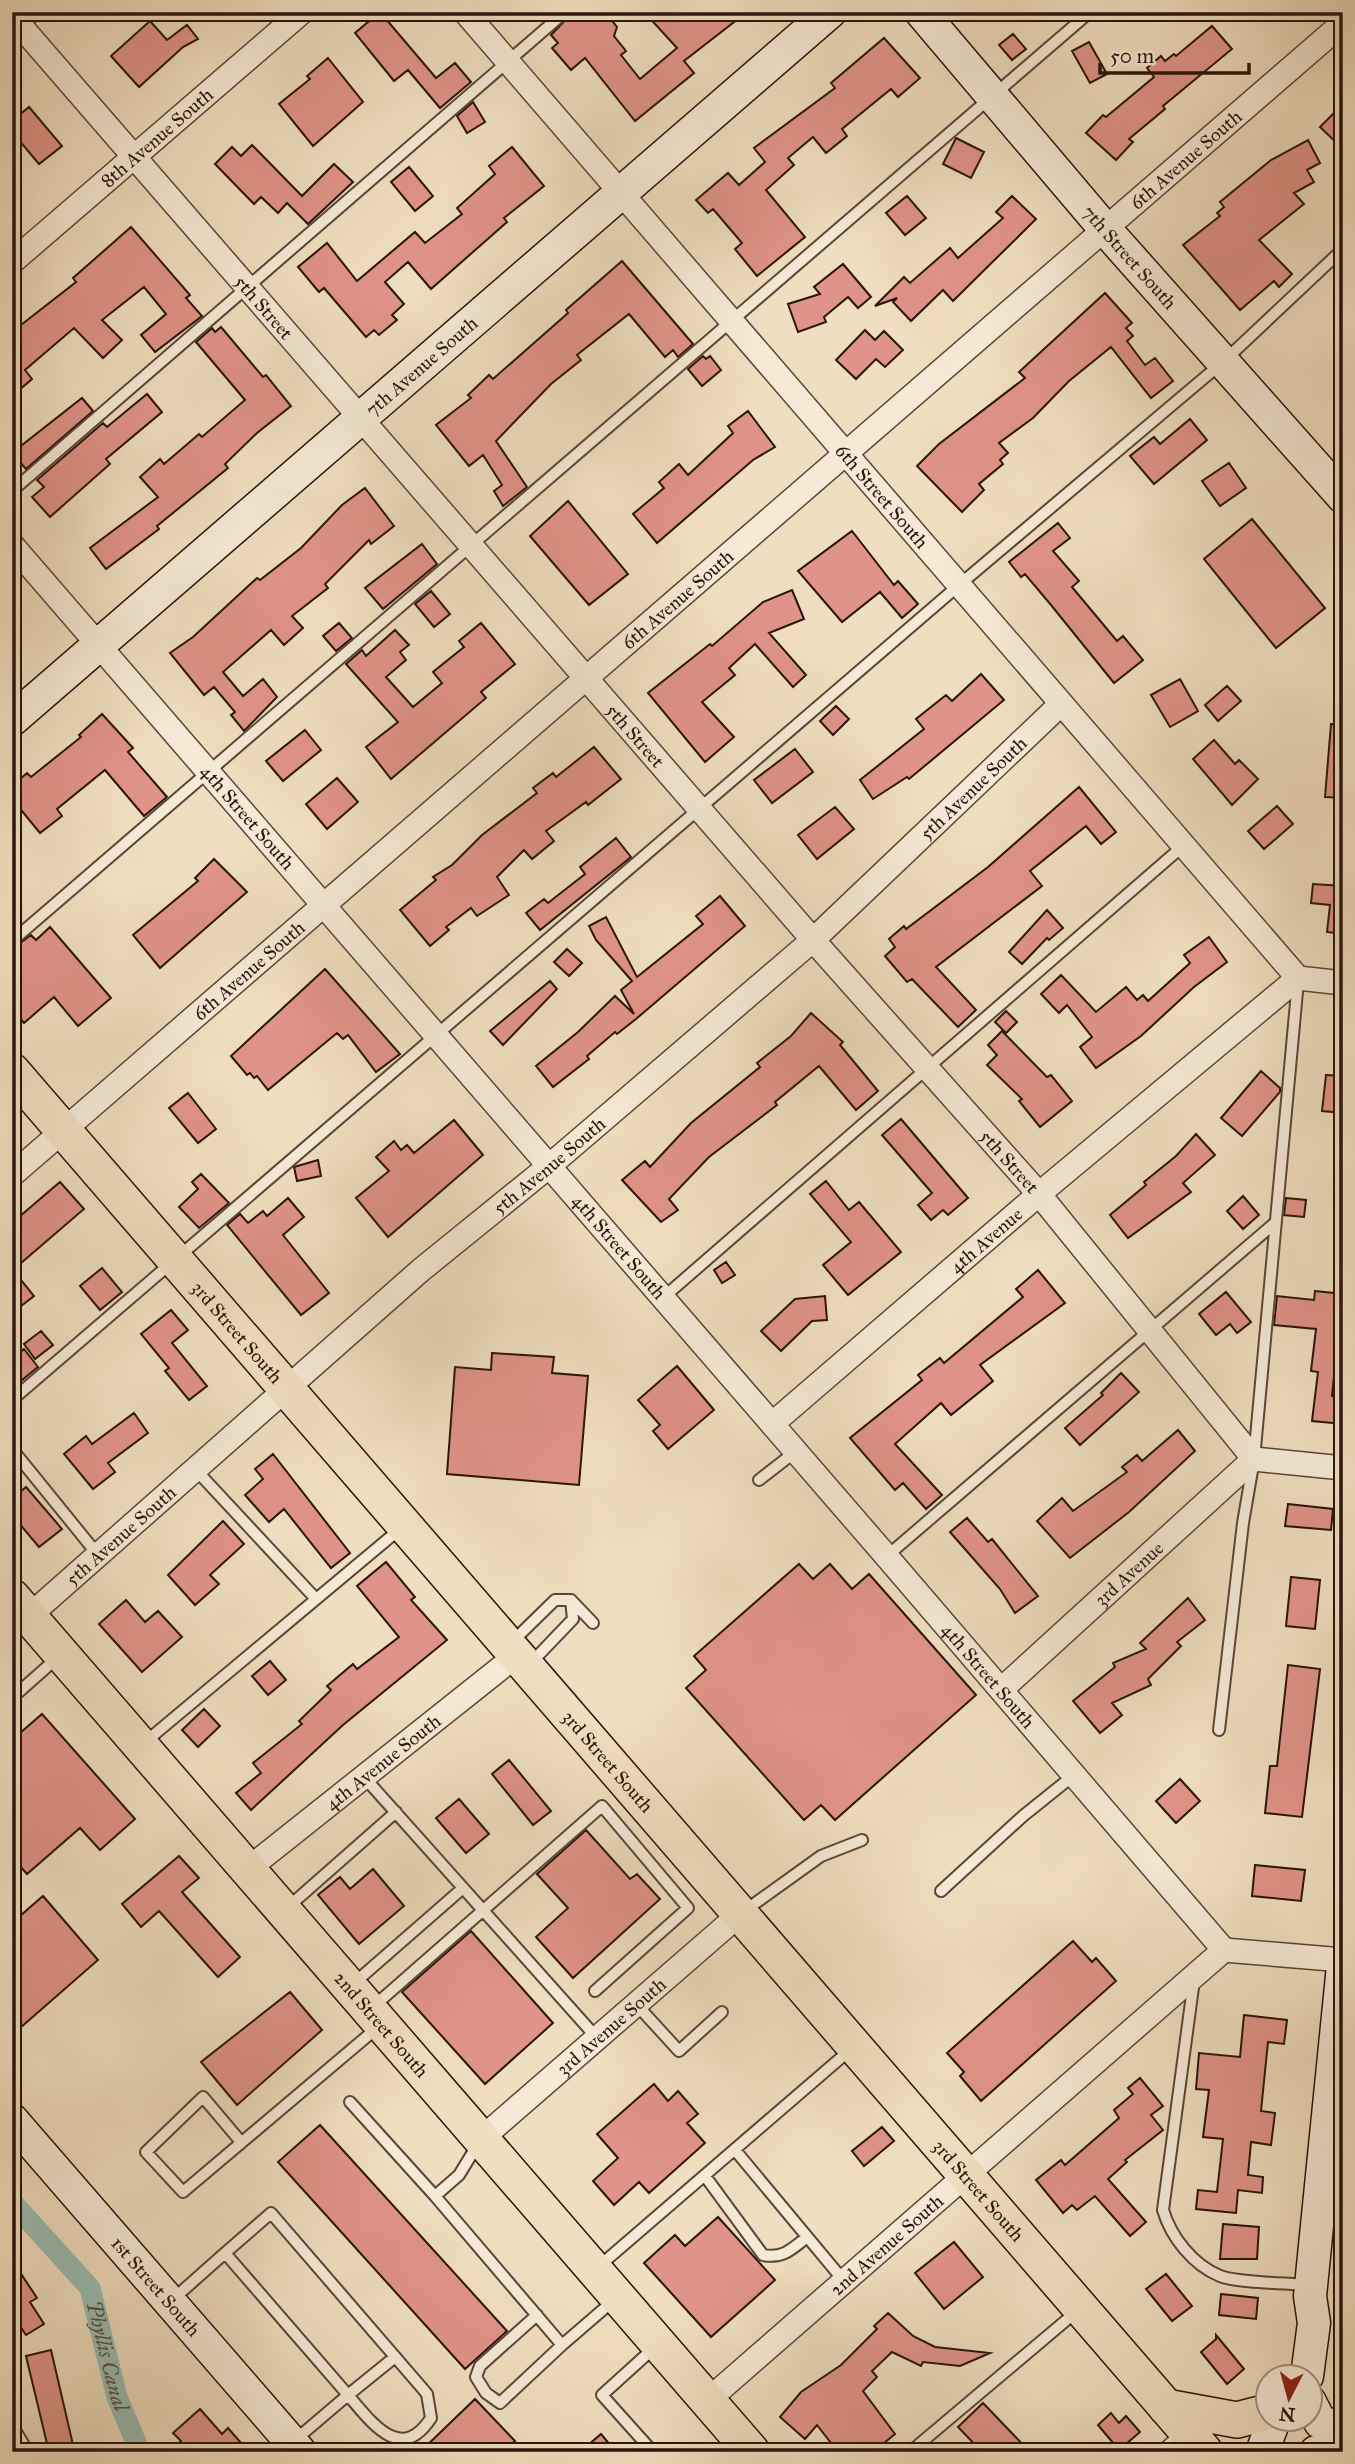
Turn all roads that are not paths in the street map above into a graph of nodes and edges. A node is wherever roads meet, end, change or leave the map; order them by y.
1 (302, 12) edge
2 (465, 12) edge
3 (565, 12) edge
4 (830, 12) edge
5 (921, 12) edge
6 (1090, 12) edge
7 (21, 22) edge
8 (1343, 23) edge
9 (508, 62) junction
10 (993, 96) junction
11 (134, 157) junction
12 (620, 192) junction
13 (1105, 229) junction
14 (1343, 249) edge
15 (12, 262) edge
16 (247, 288) junction
17 (730, 322) junction
18 (1223, 362) junction
19 (360, 419) junction
20 (845, 454) junction
21 (12, 491) edge
22 (1343, 497) edge
23 (12, 545) edge
24 (472, 545) junction
25 (958, 586) junction
26 (100, 646) junction
27 (586, 678) junction
28 (1060, 704) junction
29 (12, 720) edge
30 (210, 773) junction
31 (701, 809) junction
32 (1183, 846) junction
33 (325, 904) junction
34 (813, 940) junction
35 (12, 941) edge
36 (1298, 978) junction
37 (1343, 983) edge
38 (438, 1035) junction
39 (927, 1066) junction
40 (12, 1071) edge
41 (64, 1130) junction
42 (548, 1167) junction
43 (12, 1175) edge
44 (1039, 1194) junction
45 (1276, 1222) junction
46 (176, 1260) junction
47 (665, 1296) junction
48 (1149, 1330) junction
49 (287, 1388) junction
50 (12, 1400) edge
51 (772, 1424) junction
52 (12, 1449) edge
53 (795, 1452) junction
54 (1254, 1459) junction
55 (1343, 1468) edge
56 (195, 1469) junction
57 (759, 1480) dead end
58 (405, 1525) junction
59 (98, 1555) junction
60 (887, 1556) junction
61 (316, 1599) junction
62 (571, 1601) junction
63 (21, 1612) edge
64 (593, 1623) dead end
65 (62, 1654) junction
66 (518, 1656) junction
67 (1003, 1688) junction
68 (12, 1698) edge
69 (1219, 1730) dead end
70 (141, 1746) junction
71 (1074, 1775) junction
72 (364, 1777) junction
73 (396, 1812) junction
74 (640, 1824) junction
75 (862, 1840) dead end
76 (248, 1869) junction
77 (463, 1888) junction
78 (941, 1891) dead end
79 (483, 1910) junction
80 (284, 1911) junction
81 (740, 1914) junction
82 (1224, 1950) junction
83 (1343, 1960) edge
84 (1343, 1966) edge
85 (1195, 1975) junction
86 (594, 1991) dead end
87 (636, 2004) junction
88 (367, 2007) junction
89 (722, 2012) dead end
90 (597, 2038) junction
91 (855, 2046) junction
92 (1338, 2057) edge
93 (350, 2102) dead end
94 (12, 2120) edge
95 (481, 2139) junction
96 (241, 2142) junction
97 (735, 2150) junction
98 (966, 2175) junction
99 (705, 2176) junction
100 (435, 2196) junction
101 (807, 2237) junction
102 (225, 2253) junction
103 (595, 2270) junction
104 (844, 2281) junction
105 (1310, 2290) junction
106 (618, 2297) junction
107 (170, 2302) junction
108 (1081, 2308) junction
109 (537, 2315) junction
110 (659, 2344) junction
111 (562, 2345) junction
112 (395, 2357) junction
113 (1290, 2362) edge
114 (1309, 2362) edge
115 (348, 2395) junction
116 (707, 2401) junction
117 (1166, 2407) junction
118 (1324, 2423) edge
119 (12, 2425) edge
120 (1343, 2428) edge
121 (1282, 2436) edge
122 (1188, 2446) edge
123 (296, 2447) edge
124 (1343, 2451) edge
125 (28, 2452) edge
126 (653, 2452) edge
127 (752, 2452) edge
128 (910, 2452) edge

1 - 11 street, 8th Avenue South
2 - 9 street, 6th Street South
3 - 9 lane
4 - 12 street, 7th Avenue South
5 - 10 street, 7th Street South
6 - 10 lane
7 - 11 street, 5th Street
8 - 13 street, 6th Avenue South
9 - 12 street, 6th Street South
9 - 16 lane
10 - 13 street, 7th Street South
10 - 17 lane
11 - 15 street, 8th Avenue South
11 - 16 street, 5th Street
12 - 17 street, 6th Street South
12 - 19 street, 7th Avenue South
13 - 18 street, 7th Street South
13 - 20 street, 6th Avenue South
14 - 18 lane
16 - 19 street, 5th Street
16 - 21 lane
17 - 20 street, 6th Street South
17 - 24 lane
18 - 22 street, 7th Street South
18 - 25 lane
19 - 24 street, 5th Street
19 - 26 street, 7th Avenue South
20 - 25 street, 6th Street South
20 - 27 street, 6th Avenue South
23 - 26 street, 4th Street South
24 - 27 street, 5th Street
24 - 30 lane
25 - 28 street, 6th Street South
25 - 31 lane
26 - 29 street, 7th Avenue South
26 - 30 street, 4th Street South
27 - 31 street, 5th Street
27 - 33 street, 6th Avenue South
28 - 32 street, 6th Street South
28 - 34 street, 5th Avenue South
30 - 33 street, 4th Street South
30 - 35 lane
31 - 34 street, 5th Street
31 - 38 lane
32 - 36 street, 6th Street South
32 - 39 lane
33 - 38 street, 4th Street South
33 - 41 street, 6th Avenue South
34 - 39 street, 5th Street
34 - 42 street, 5th Avenue South
36 - 37 street
36 - 44 street, 4th Avenue
36 - 45 lane
38 - 42 street, 4th Street South
38 - 46 lane
39 - 44 street, 5th Street
39 - 47 lane
40 - 41 main road, 3rd Street South
41 - 43 street, 6th Avenue South
41 - 46 main road, 3rd Street South
42 - 47 street, 4th Street South
42 - 49 street, 5th Avenue South
44 - 48 street, 5th Street
44 - 51 street, 4th Avenue
45 - 48 lane
45 - 54 lane
46 - 49 main road, 3rd Street South
46 - 50 lane
47 - 51 street, 4th Street South
48 - 54 street, 5th Street
48 - 60 lane
49 - 56 street, 5th Avenue South
49 - 58 main road, 3rd Street South
51 - 53 street, 4th Street South
52 - 59 lane
53 - 57 lane
53 - 60 street, 4th Street South
54 - 55 street
54 - 67 street, 3rd Avenue
54 - 69 lane
56 - 59 street, 5th Avenue South
56 - 61 lane
58 - 61 lane
58 - 66 main road, 3rd Street South
59 - 63 street, 5th Avenue South
60 - 67 street, 4th Street South
61 - 70 lane
62 - 64 lane
62 - 66 lane
62 - 66 lane
63 - 65 main road, 2nd Street South
65 - 68 lane
65 - 70 main road, 2nd Street South
66 - 72 street, 4th Avenue South
66 - 74 main road, 3rd Street South
67 - 71 street, 4th Street South
70 - 76 main road, 2nd Street South
71 - 78 lane
71 - 82 street, 4th Street South
72 - 73 lane
72 - 76 street, 4th Avenue South
73 - 77 lane
73 - 80 lane
74 - 79 lane
74 - 81 main road, 3rd Street South
74 - 86 lane
75 - 81 lane
76 - 80 main road, 2nd Street South
77 - 79 lane
77 - 88 lane
79 - 88 lane
79 - 90 lane
80 - 88 main road, 2nd Street South
81 - 87 street, 3rd Avenue South
81 - 91 main road, 3rd Street South
82 - 83 street
82 - 85 street, 2nd Avenue South
84 - 92 street
85 - 98 street, 2nd Avenue South
85 - 105 lane
87 - 89 lane
87 - 90 street, 3rd Avenue South
88 - 95 main road, 2nd Street South
88 - 96 lane
90 - 95 street, 3rd Avenue South
91 - 97 lane
91 - 98 main road, 3rd Street South
92 - 105 street
93 - 100 lane
94 - 107 street, 1st Street South
95 - 100 lane
95 - 103 main road, 2nd Street South
96 - 96 lane
97 - 99 lane
97 - 101 lane
98 - 104 street, 2nd Avenue South
98 - 108 main road, 3rd Street South
99 - 101 lane
99 - 103 lane
100 - 109 lane
101 - 104 lane
102 - 107 lane
102 - 112 lane
102 - 115 lane
103 - 106 main road, 2nd Street South
104 - 116 street, 2nd Avenue South
105 - 113 street
105 - 114 street
106 - 110 main road, 2nd Street South
106 - 111 lane
107 - 123 street, 1st Street South
108 - 117 main road, 3rd Street South
108 - 128 lane
109 - 111 lane
109 - 111 lane
110 - 116 main road, 2nd Street South
110 - 126 lane
112 - 115 lane
112 - 115 lane
115 - 123 lane
116 - 127 main road, 2nd Street South
117 - 121 main road
117 - 122 main road, 3rd Street South
118 - 120 street
119 - 125 lane
121 - 124 street

